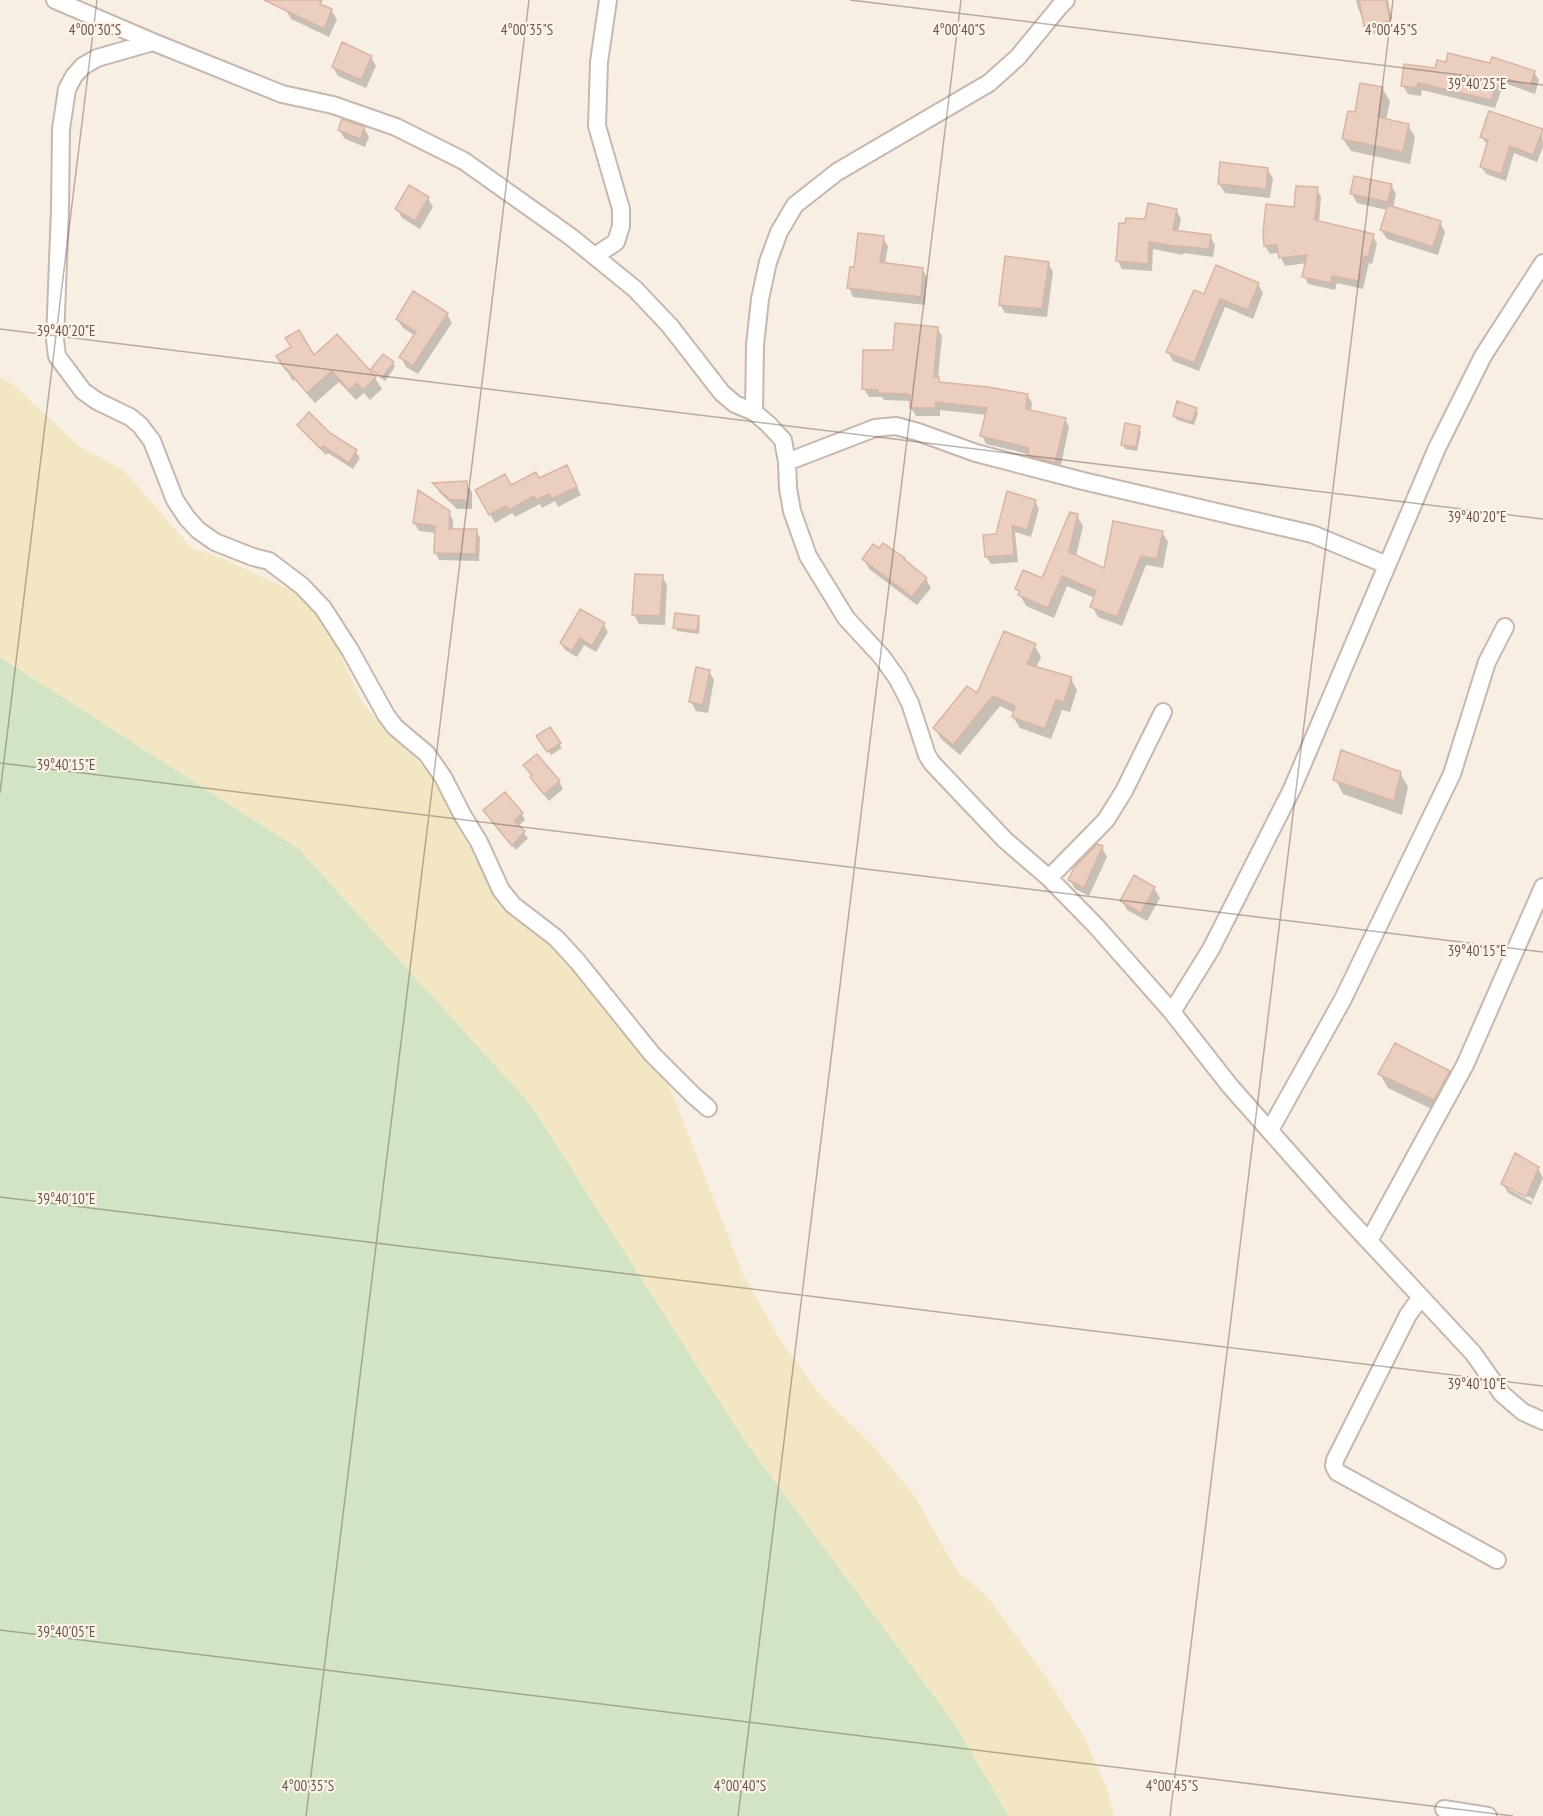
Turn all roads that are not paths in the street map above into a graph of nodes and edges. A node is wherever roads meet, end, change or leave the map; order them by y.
1 (55, 0) edge
2 (608, 0) edge
3 (1066, 0) edge
4 (72, 4) edge
5 (153, 42) junction
6 (595, 256) junction
7 (1543, 263) edge
8 (754, 412) junction
9 (787, 462) junction
10 (1387, 565) junction
11 (1505, 627) dead end
12 (1163, 712) dead end
13 (1049, 878) junction
14 (1543, 887) edge
15 (1172, 1012) junction
16 (708, 1108) dead end
17 (1269, 1130) junction
18 (1369, 1241) junction
19 (1421, 1298) junction
20 (1543, 1420) edge
21 (1497, 1560) dead end
22 (1444, 1809) dead end
23 (1488, 1816) edge

1 - 4 street
2 - 6 street
3 - 8 street
4 - 5 street
5 - 6 street
5 - 16 street
6 - 8 street
7 - 10 street
8 - 9 street
9 - 10 street
9 - 13 street
10 - 15 street
11 - 17 street
12 - 13 street
13 - 15 street
14 - 18 street
15 - 17 street
17 - 18 street
18 - 19 street
19 - 20 street
19 - 21 street
22 - 23 street

